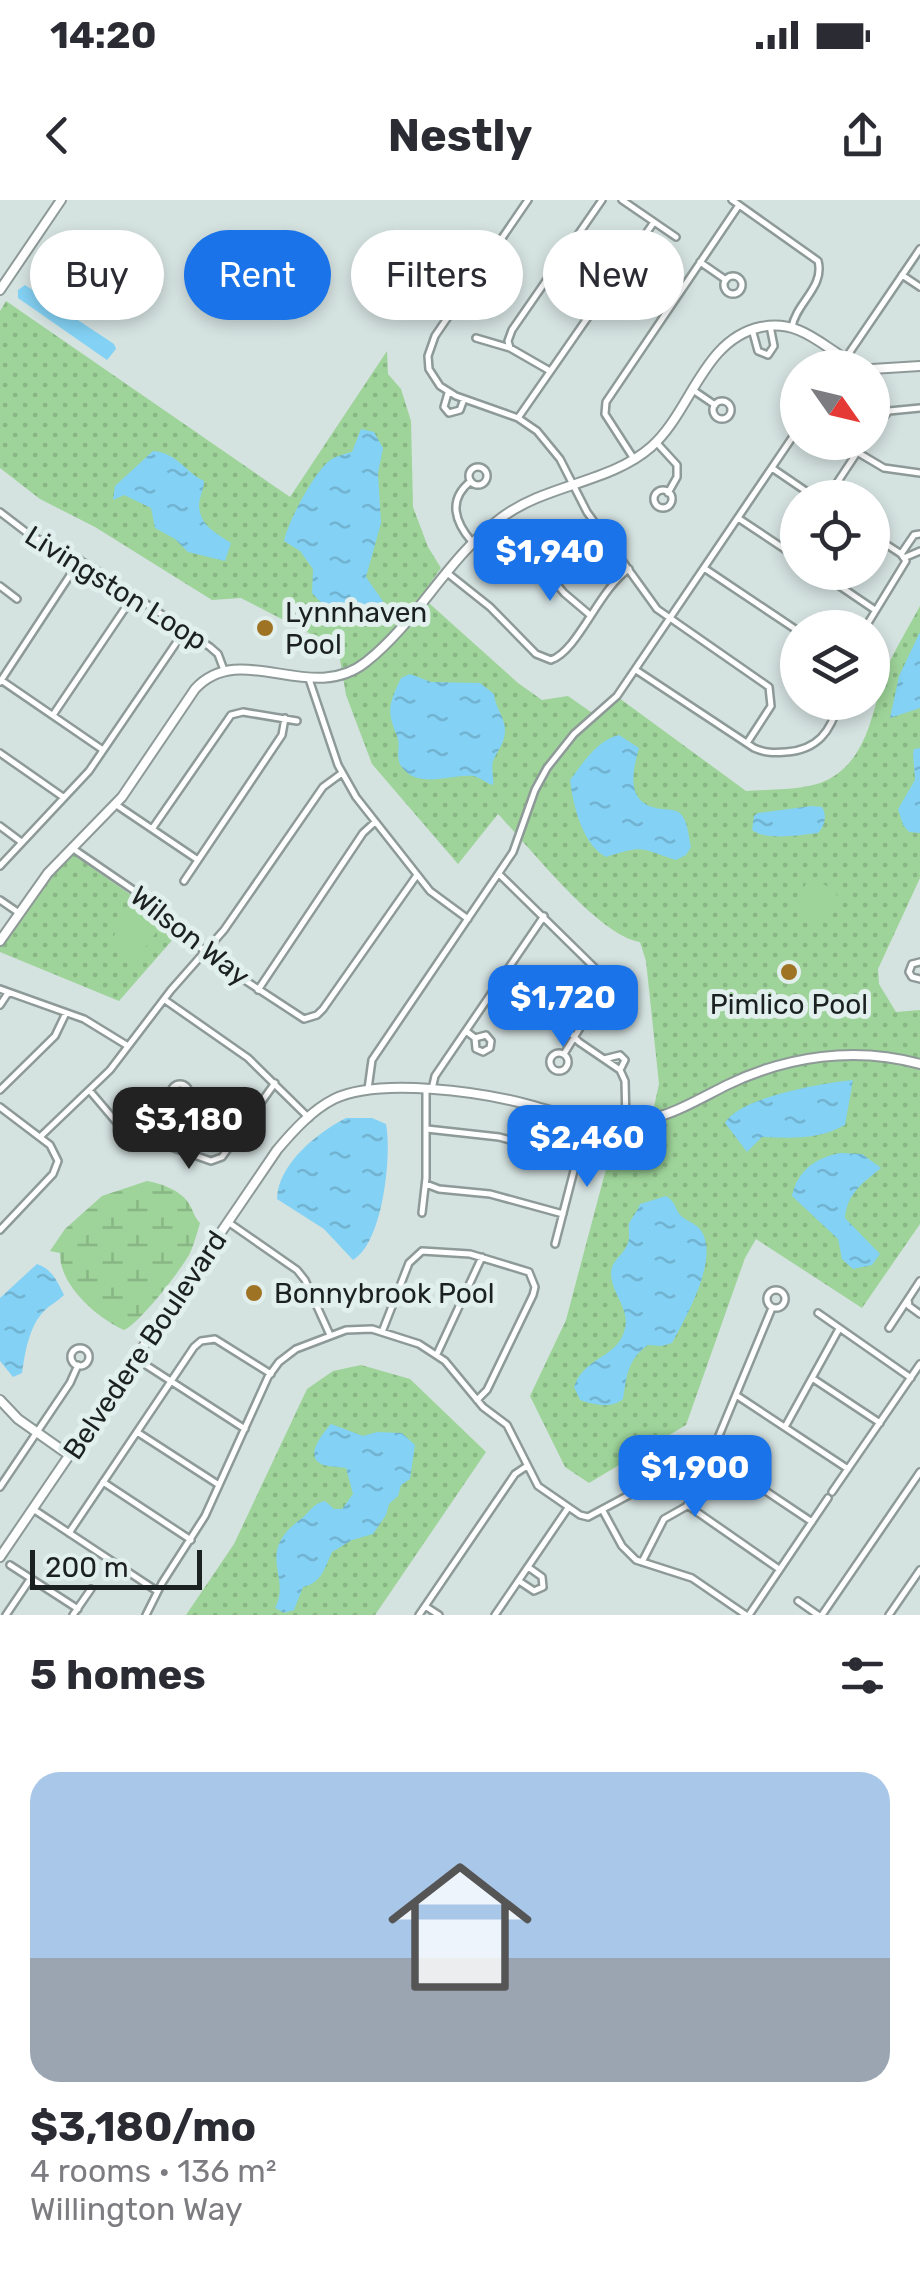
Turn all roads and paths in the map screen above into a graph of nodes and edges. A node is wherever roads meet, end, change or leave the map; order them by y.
1 (61, 200) edge
2 (528, 200) edge
3 (602, 200) edge
4 (622, 200) edge
5 (732, 200) edge
6 (740, 205) junction
7 (654, 222) junction
8 (666, 230) edge
9 (920, 249) edge
10 (700, 262) junction
11 (902, 275) junction
12 (726, 280) dead end
13 (920, 287) edge
14 (0, 290) edge
15 (770, 326) junction
16 (792, 327) junction
17 (752, 329) junction
18 (476, 338) dead end
19 (510, 348) junction
20 (834, 350) edge
21 (850, 350) edge
22 (920, 366) edge
23 (890, 368) edge
24 (551, 371) junction
25 (693, 390) junction
26 (448, 392) junction
27 (464, 399) junction
28 (715, 405) dead end
29 (920, 408) edge
30 (890, 411) edge
31 (518, 418) junction
32 (656, 442) junction
33 (780, 456) edge
34 (634, 459) junction
35 (871, 460) edge
36 (772, 468) junction
37 (920, 473) edge
38 (790, 480) edge
39 (471, 481) dead end
40 (572, 483) junction
41 (668, 492) dead end
42 (0, 512) edge
43 (738, 518) junction
44 (920, 534) edge
45 (473, 544) junction
46 (780, 546) edge
47 (890, 547) edge
48 (920, 551) edge
49 (903, 556) junction
50 (80, 560) junction
51 (538, 562) dead end
52 (704, 568) junction
53 (630, 569) junction
54 (446, 572) junction
55 (0, 586) edge
56 (845, 590) edge
57 (134, 595) junction
58 (17, 599) dead end
59 (875, 610) joint
60 (590, 615) junction
61 (780, 619) edge
62 (670, 620) junction
63 (186, 630) junction
64 (224, 670) junction
65 (636, 670) junction
66 (308, 679) junction
67 (0, 681) edge
68 (53, 715) junction
69 (284, 718) junction
70 (297, 720) dead end
71 (832, 720) edge
72 (747, 743) junction
73 (104, 750) junction
74 (0, 753) edge
75 (342, 773) junction
76 (64, 797) junction
77 (115, 804) junction
78 (376, 822) junction
79 (0, 826) edge
80 (152, 829) junction
81 (20, 841) junction
82 (72, 848) junction
83 (198, 860) junction
84 (0, 866) edge
85 (499, 874) junction
86 (418, 875) junction
87 (184, 881) dead end
88 (0, 900) edge
89 (18, 913) junction
90 (544, 916) junction
91 (468, 919) junction
92 (0, 940) edge
93 (204, 952) junction
94 (920, 962) edge
95 (509, 968) junction
96 (602, 976) junction
97 (920, 979) edge
98 (0, 989) edge
99 (258, 990) junction
100 (8, 993) junction
101 (601, 993) junction
102 (164, 999) junction
103 (0, 1005) edge
104 (66, 1012) junction
105 (466, 1032) junction
106 (574, 1036) junction
107 (475, 1038) dead end
108 (128, 1046) junction
109 (564, 1054) dead end
110 (604, 1059) junction
111 (920, 1064) edge
112 (620, 1070) junction
113 (275, 1083) junction
114 (0, 1090) edge
115 (368, 1090) junction
116 (429, 1090) junction
117 (90, 1091) junction
118 (176, 1101) dead end
119 (0, 1107) edge
120 (308, 1118) junction
121 (626, 1122) junction
122 (585, 1128) dead end
123 (426, 1129) junction
124 (40, 1137) junction
125 (156, 1140) junction
126 (577, 1158) junction
127 (426, 1184) junction
128 (422, 1214) dead end
129 (563, 1214) junction
130 (228, 1222) junction
131 (0, 1230) edge
132 (555, 1244) dead end
133 (482, 1257) junction
134 (920, 1281) edge
135 (908, 1300) junction
136 (772, 1308) dead end
137 (818, 1314) dead end
138 (920, 1314) edge
139 (839, 1328) junction
140 (889, 1328) dead end
141 (382, 1332) junction
142 (330, 1336) junction
143 (436, 1354) junction
144 (136, 1358) junction
145 (920, 1364) edge
146 (78, 1365) dead end
147 (271, 1374) junction
148 (812, 1378) junction
149 (910, 1378) junction
150 (170, 1381) junction
151 (736, 1394) junction
152 (0, 1400) edge
153 (477, 1400) junction
154 (880, 1423) junction
155 (785, 1427) junction
156 (244, 1430) junction
157 (37, 1432) junction
158 (136, 1432) junction
159 (70, 1456) junction
160 (718, 1459) dead end
161 (527, 1466) junction
162 (848, 1470) junction
163 (919, 1474) edge
164 (742, 1475) junction
165 (102, 1482) junction
166 (219, 1486) junction
167 (0, 1487) edge
168 (687, 1505) junction
169 (568, 1508) junction
170 (33, 1509) junction
171 (604, 1511) junction
172 (812, 1522) junction
173 (69, 1532) junction
174 (191, 1540) junction
175 (0, 1557) edge
176 (642, 1562) junction
177 (10, 1564) dead end
178 (528, 1567) junction
179 (780, 1570) junction
180 (920, 1570) edge
181 (31, 1578) junction
182 (518, 1580) junction
183 (91, 1589) dead end
184 (157, 1591) junction
185 (798, 1601) dead end
186 (425, 1606) junction
187 (76, 1612) edge
188 (6, 1615) edge
189 (146, 1615) edge
190 (419, 1615) edge
191 (438, 1615) edge
192 (495, 1615) edge
193 (748, 1615) edge
194 (820, 1615) edge
195 (889, 1615) edge

1 - 14 street
2 - 26 street
3 - 19 street
4 - 7 street
5 - 6 street
6 - 10 street
6 - 16 street
7 - 8 street
7 - 24 street
9 - 11 street
10 - 12 street
10 - 34 street
11 - 13 street
11 - 21 street
15 - 16 street
15 - 17 street
15 - 17 street
16 - 20 street
17 - 25 street
18 - 19 street
19 - 24 street
22 - 23 street
24 - 31 street
25 - 28 street
25 - 32 street
26 - 27 street
26 - 27 street
27 - 31 street
29 - 30 street
31 - 40 street
32 - 34 street
32 - 41 street
33 - 36 street
34 - 40 street
35 - 37 street
36 - 38 street
36 - 43 street
39 - 45 street
40 - 45 street
40 - 53 street
42 - 50 street, Livingston Loop
43 - 46 street
43 - 52 street
44 - 49 street
45 - 54 street
47 - 49 street
48 - 49 street
49 - 59 street
50 - 57 street, Livingston Loop
50 - 67 street
51 - 60 street
52 - 61 street
52 - 62 street
53 - 60 street
53 - 62 street
54 - 60 street
54 - 66 street
55 - 58 street
56 - 59 street
57 - 63 street, Livingston Loop
57 - 68 street
62 - 65 street
62 - 72 street
63 - 64 street, Livingston Loop
63 - 73 street
64 - 66 street
64 - 77 street
65 - 72 street
65 - 85 street
66 - 75 street
67 - 68 street
68 - 73 street
69 - 70 street
69 - 80 street
69 - 83 street
71 - 72 street
73 - 76 street
74 - 76 street
75 - 78 street
75 - 93 street
76 - 81 street
77 - 80 street
77 - 82 street
78 - 86 street
78 - 99 street
79 - 81 street
80 - 83 street
81 - 84 street
82 - 89 street
82 - 93 street, Wilson Way
83 - 87 street
85 - 90 street
85 - 91 street
86 - 91 street
86 - 99 street, Wilson Way
88 - 89 street
89 - 92 street
90 - 95 street
90 - 96 street
91 - 115 street
93 - 99 street, Wilson Way
93 - 102 street
94 - 97 street
95 - 105 street
95 - 106 street
96 - 101 street
96 - 101 street
98 - 100 street
100 - 103 street
100 - 104 street
101 - 106 street
102 - 108 street
102 - 113 street
104 - 108 street
104 - 114 street
105 - 107 street
105 - 116 street
106 - 109 street
106 - 110 street
108 - 117 street
110 - 112 street
110 - 112 street
111 - 121 street, Belvedere Boulevard
112 - 121 street
113 - 120 street
113 - 125 street
115 - 116 street, Belvedere Boulevard
115 - 120 street, Belvedere Boulevard
116 - 121 street, Belvedere Boulevard
116 - 123 street
117 - 124 street
117 - 125 street
118 - 125 street
119 - 124 street
120 - 130 street, Belvedere Boulevard
122 - 126 street
123 - 126 street
123 - 127 street
124 - 131 street
126 - 129 street
127 - 128 street
127 - 129 street
129 - 132 street
130 - 142 street
130 - 144 street, Belvedere Boulevard
133 - 141 street
133 - 143 street
133 - 153 street
134 - 135 street
135 - 138 street
135 - 140 street
136 - 151 street
137 - 139 street
139 - 148 street
139 - 149 street
141 - 142 street
141 - 143 street
142 - 147 street
143 - 153 street
144 - 150 street
144 - 159 street, Belvedere Boulevard
145 - 149 street
146 - 157 street
147 - 150 street
147 - 156 street
148 - 154 street
148 - 155 street
149 - 154 street
150 - 156 street
150 - 158 street
151 - 155 street
151 - 171 street
152 - 157 street
153 - 161 street
154 - 162 street
155 - 162 street
156 - 166 street
157 - 159 street
157 - 167 street
158 - 165 street
158 - 166 street
159 - 170 street, Belvedere Boulevard
160 - 164 street
161 - 169 street
161 - 186 street
162 - 172 street
163 - 194 street
164 - 168 street
164 - 172 street
165 - 173 street
165 - 174 street
166 - 174 street
168 - 176 street
168 - 179 street
169 - 171 street
169 - 178 street
170 - 173 street
170 - 175 street, Belvedere Boulevard
171 - 176 street
172 - 179 street
173 - 184 street
174 - 184 street
176 - 193 street
177 - 181 street
178 - 182 street
178 - 182 street
179 - 193 street
180 - 195 street
181 - 187 street
181 - 188 street
182 - 192 street
183 - 187 street
184 - 189 street
185 - 194 street
186 - 190 street
186 - 191 street

